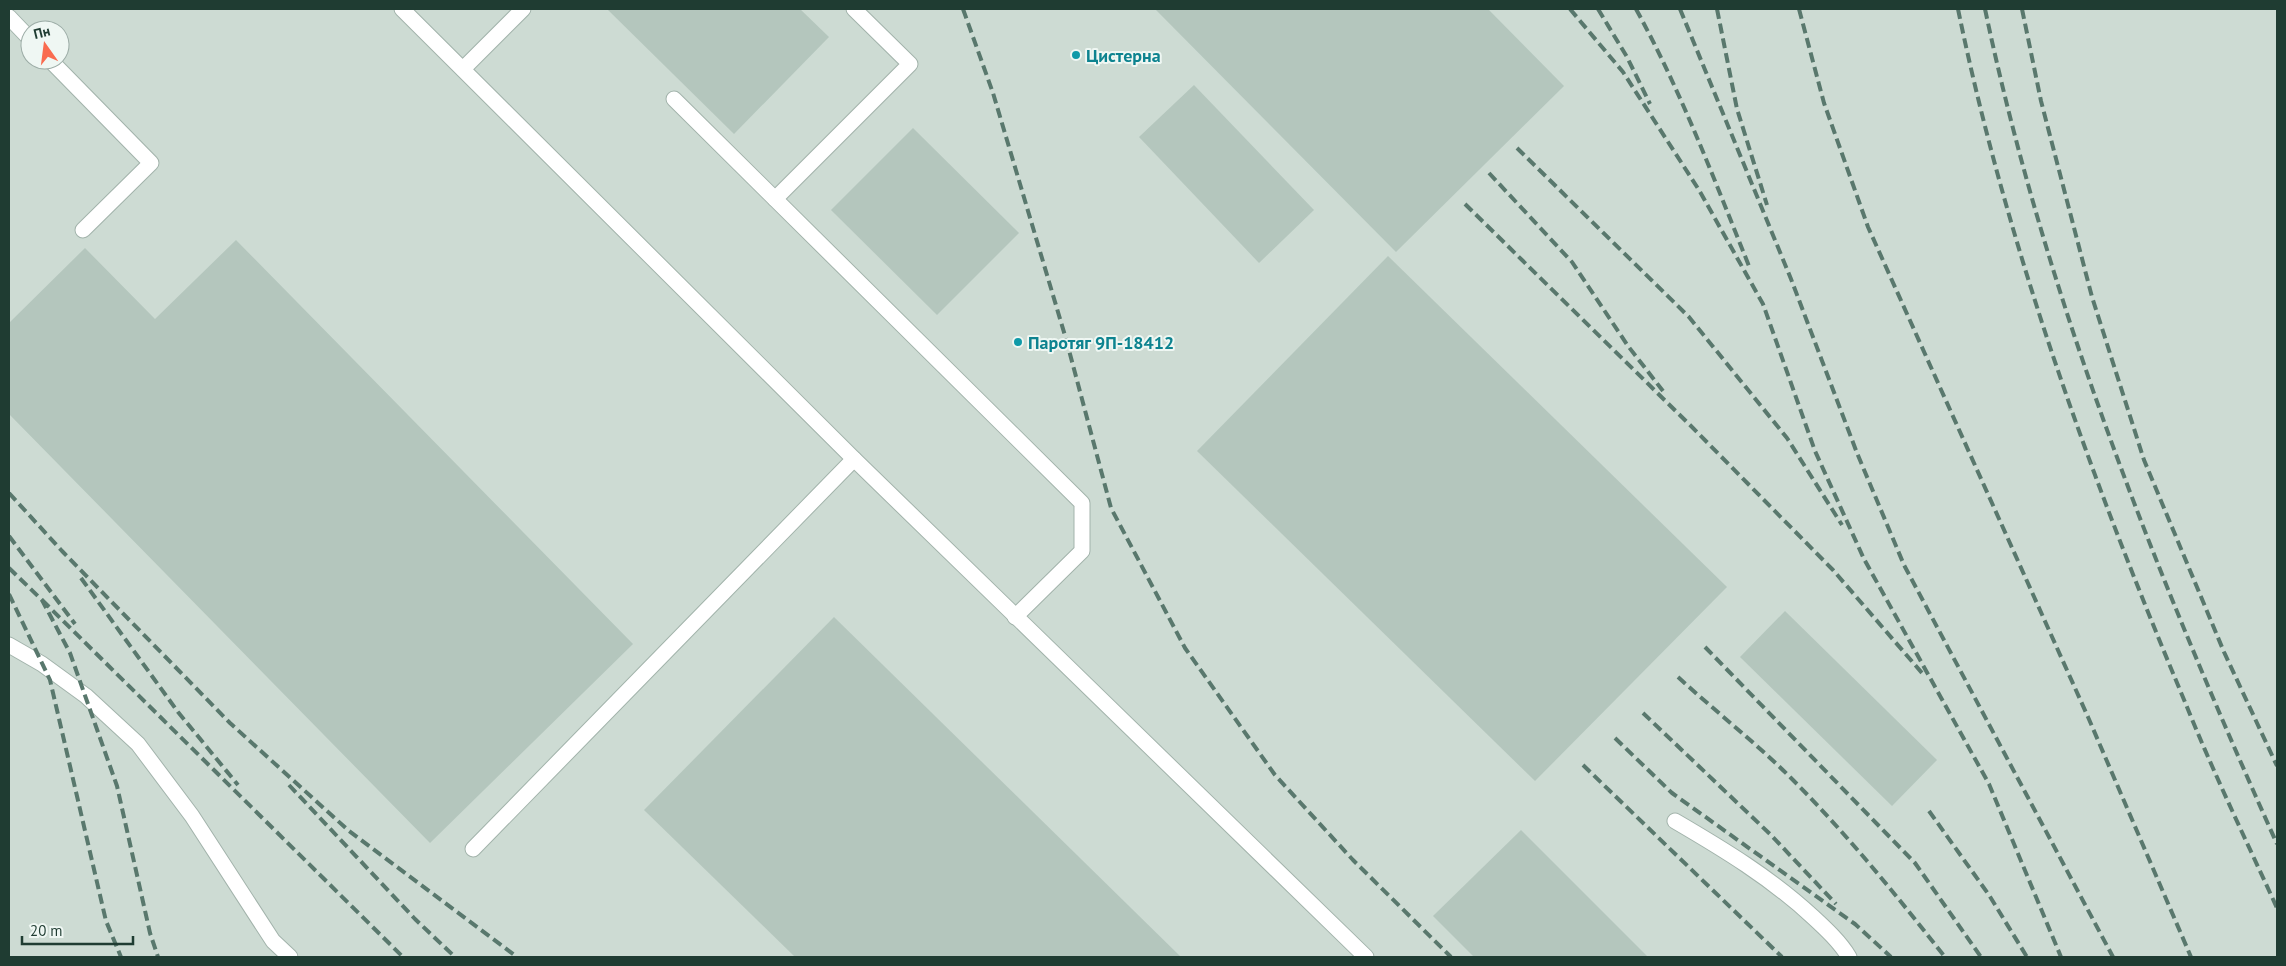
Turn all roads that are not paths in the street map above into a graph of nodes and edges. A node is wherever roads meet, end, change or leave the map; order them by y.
1 (402, 9) edge
2 (523, 9) edge
3 (854, 9) edge
4 (9, 18) edge
5 (20, 29) edge
6 (60, 70) edge
7 (463, 70) junction
8 (674, 99) dead end
9 (775, 199) junction
10 (83, 230) dead end
11 (854, 459) junction
12 (1015, 617) junction
13 (9, 645) edge
14 (1674, 820) dead end
15 (472, 849) dead end
16 (290, 957) edge
17 (1366, 957) edge
18 (1849, 957) edge

1 - 7 lane
2 - 7 lane
3 - 9 lane
4 - 5 lane
6 - 10 lane
7 - 11 lane
8 - 9 lane
9 - 12 lane
11 - 12 lane
11 - 15 lane
12 - 17 lane
13 - 16 lane
14 - 18 lane

